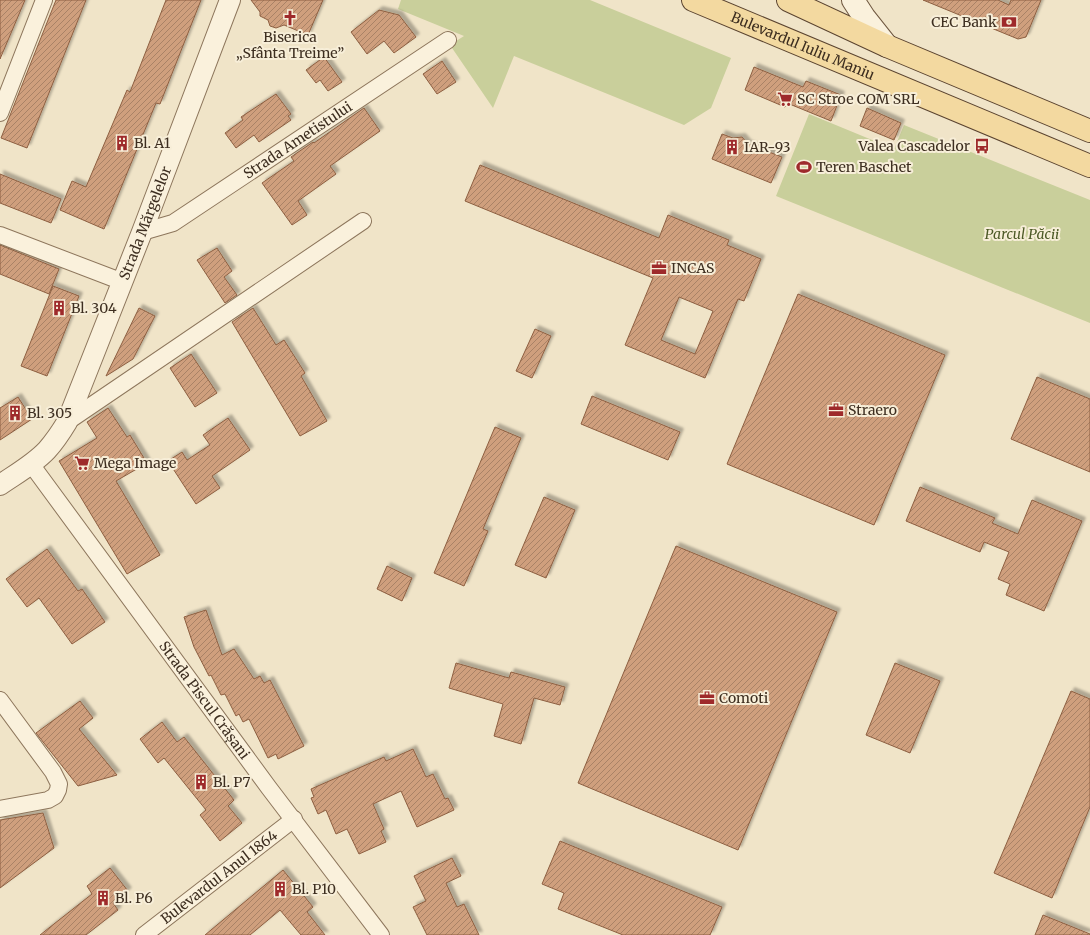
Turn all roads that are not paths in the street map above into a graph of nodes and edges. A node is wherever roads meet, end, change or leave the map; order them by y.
1 (44, 0) edge
2 (230, 0) edge
3 (693, 0) edge
4 (788, 0) edge
5 (853, 0) edge
6 (718, 5) edge
7 (448, 40) dead end
8 (887, 46) junction
9 (0, 113) edge
10 (1090, 131) edge
11 (1090, 166) edge
12 (363, 221) dead end
13 (142, 232) junction
14 (0, 235) edge
15 (123, 282) junction
16 (67, 422) junction
17 (31, 464) junction
18 (0, 485) edge
19 (0, 700) edge
20 (0, 809) edge
21 (294, 819) junction
22 (144, 935) edge
23 (381, 935) edge

1 - 9 street
2 - 13 street, Strada Mărgelelor
3 - 6 main road, Bulevardul Iuliu Maniu
4 - 8 main road
5 - 8 main road
6 - 11 main road, Bulevardul Iuliu Maniu
7 - 13 street, Strada Ametistului
8 - 10 main road
12 - 16 street, Strada Mărgelelor
13 - 15 street, Strada Mărgelelor
14 - 15 street
15 - 16 street, Strada Mărgelelor
16 - 17 street, Strada Mărgelelor
17 - 18 street, Strada Mărgelelor
17 - 21 street, Strada Piscul Crășani
19 - 20 street
21 - 22 street, Bulevardul Anul 1864
21 - 23 street, Strada Piscul Crășani

